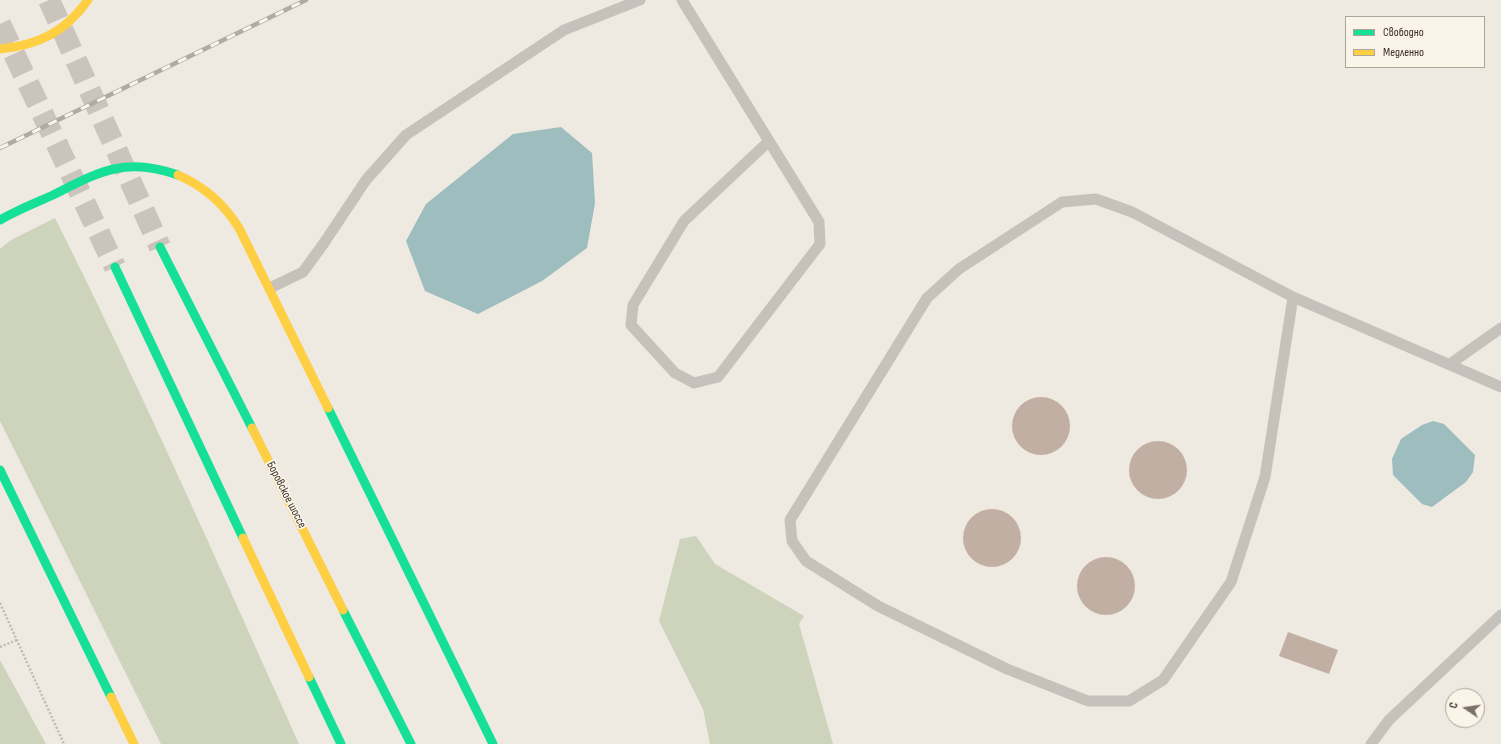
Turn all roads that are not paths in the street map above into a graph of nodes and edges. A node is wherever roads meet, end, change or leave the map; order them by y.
1 (88, 0) edge
2 (640, 0) edge
3 (682, 0) edge
4 (0, 49) edge
5 (769, 141) junction
6 (0, 220) edge
7 (160, 247) tunnel mouth
8 (115, 267) tunnel mouth
9 (270, 288) junction
10 (1293, 297) junction
11 (1501, 328) edge
12 (1450, 364) junction
13 (1501, 387) edge
14 (0, 470) edge
15 (1501, 615) edge
16 (134, 744) edge
17 (342, 744) edge
18 (411, 744) edge
19 (493, 744) edge
20 (1371, 744) edge

1 - 4 street
2 - 9 lane
3 - 5 lane
5 - 5 lane
6 - 9 street
7 - 18 street, Боровское шоссе
8 - 17 street
9 - 19 street
10 - 10 lane
10 - 12 lane
11 - 12 lane
12 - 13 lane
14 - 16 street
15 - 20 lane

